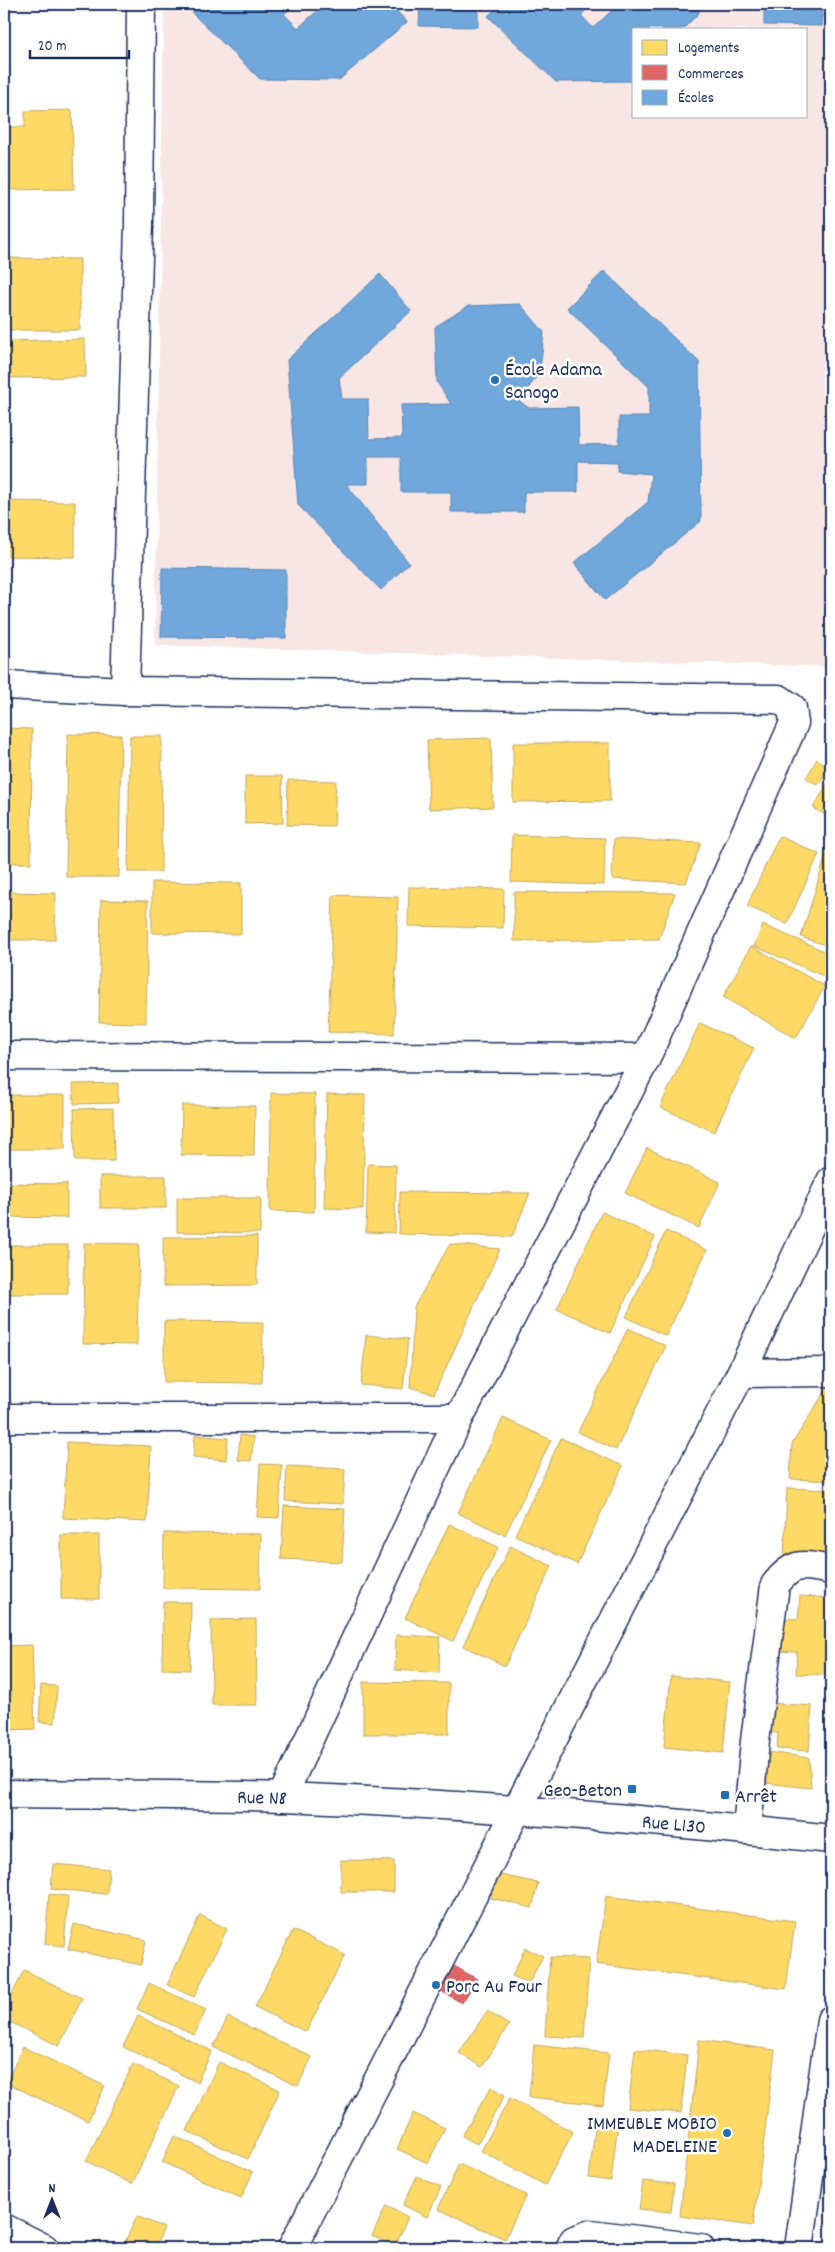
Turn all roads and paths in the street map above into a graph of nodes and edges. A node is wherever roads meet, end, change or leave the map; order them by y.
1 (141, 4) edge
2 (4, 685) edge
3 (125, 691) junction
4 (4, 1056) edge
5 (646, 1058) junction
6 (831, 1181) edge
7 (831, 1372) edge
8 (741, 1373) junction
9 (4, 1418) edge
10 (460, 1418) junction
11 (831, 1570) edge
12 (4, 1794) edge
13 (282, 1797) junction
14 (518, 1810) junction
15 (747, 1830) junction
16 (831, 1838) edge
17 (831, 2020) edge
18 (4, 2228) edge
19 (576, 2242) edge
20 (44, 2248) edge
21 (292, 2248) edge
22 (700, 2248) edge
23 (799, 2248) edge

1 - 3 street
2 - 3 street
3 - 5 street
4 - 5 street
5 - 10 street
6 - 8 street
7 - 8 street
8 - 14 street
9 - 10 street
10 - 13 street
11 - 15 street
12 - 13 street, Rue N8
13 - 14 street, Rue N8
14 - 15 street, Rue L130
14 - 21 street
15 - 16 street, Rue L130
17 - 23 street
18 - 20 street
19 - 22 street

